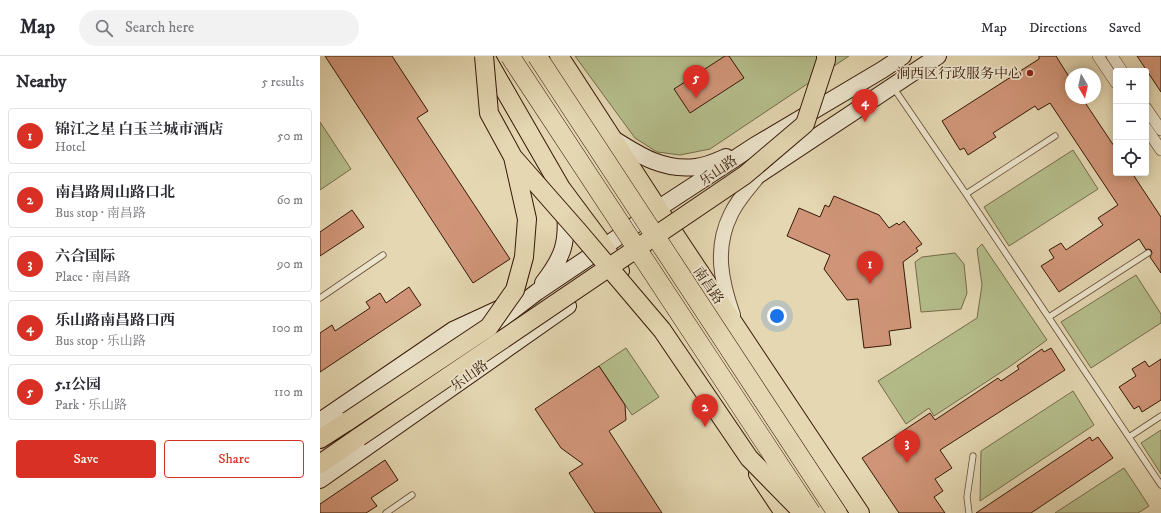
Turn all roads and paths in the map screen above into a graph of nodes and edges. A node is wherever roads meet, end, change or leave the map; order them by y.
1 (510, 56) edge
2 (537, 56) edge
3 (559, 56) edge
4 (826, 56) edge
5 (903, 56) edge
6 (938, 56) edge
7 (1098, 56) edge
8 (1112, 56) edge
9 (488, 59) edge
10 (1120, 68) edge
11 (1113, 78) edge
12 (893, 86) junction
13 (1149, 116) edge
14 (1155, 131) edge
15 (1055, 136) dead end
16 (612, 138) junction
17 (754, 146) junction
18 (1161, 150) edge
19 (513, 157) junction
20 (759, 175) junction
21 (561, 188) junction
22 (966, 194) junction
23 (659, 208) junction
24 (673, 232) junction
25 (604, 247) junction
26 (1148, 253) dead end
27 (383, 255) dead end
28 (619, 270) junction
29 (537, 292) junction
30 (320, 298) edge
31 (1049, 317) junction
32 (738, 328) junction
33 (1161, 416) edge
34 (320, 421) edge
35 (1129, 437) junction
36 (320, 440) edge
37 (320, 445) edge
38 (973, 456) dead end
39 (320, 457) edge
40 (320, 464) edge
41 (320, 480) edge
42 (1161, 485) edge
43 (412, 495) dead end
44 (856, 506) edge
45 (386, 513) edge
46 (784, 513) edge
47 (803, 513) edge
48 (811, 513) edge
49 (837, 513) edge
50 (968, 513) edge

1 - 48 highway, bridge
2 - 49 highway, 南昌路, bridge
3 - 16 main road, 南昌路
4 - 40 main road, bridge
5 - 17 main road, 乐山路
6 - 12 main road, 乐山路
7 - 11 street
8 - 10 street
9 - 19 main road, bridge
9 - 21 main road
12 - 20 main road, 乐山路
12 - 22 lane
13 - 14 street
14 - 18 street
15 - 22 lane
16 - 17 main road
16 - 23 main road, 南昌路
17 - 23 main road, 乐山路
19 - 36 main road, bridge
19 - 47 main road, bridge
20 - 24 main road, 乐山路
20 - 32 street
21 - 25 main road
21 - 29 main road
22 - 31 lane
23 - 24 main road, 南昌路
23 - 25 main road, 乐山路
24 - 28 main road, 乐山路
24 - 32 main road, 南昌路
25 - 28 main road
25 - 29 main road, 乐山路
26 - 31 lane
27 - 30 lane
28 - 39 main road, 乐山路
28 - 41 main road, 乐山路
28 - 46 main road
29 - 34 main road, 乐山路
29 - 37 main road, 乐山路
31 - 35 lane
32 - 44 main road, 南昌路
33 - 35 lane
35 - 42 lane
38 - 50 lane
43 - 45 lane
44 - 47 main road

